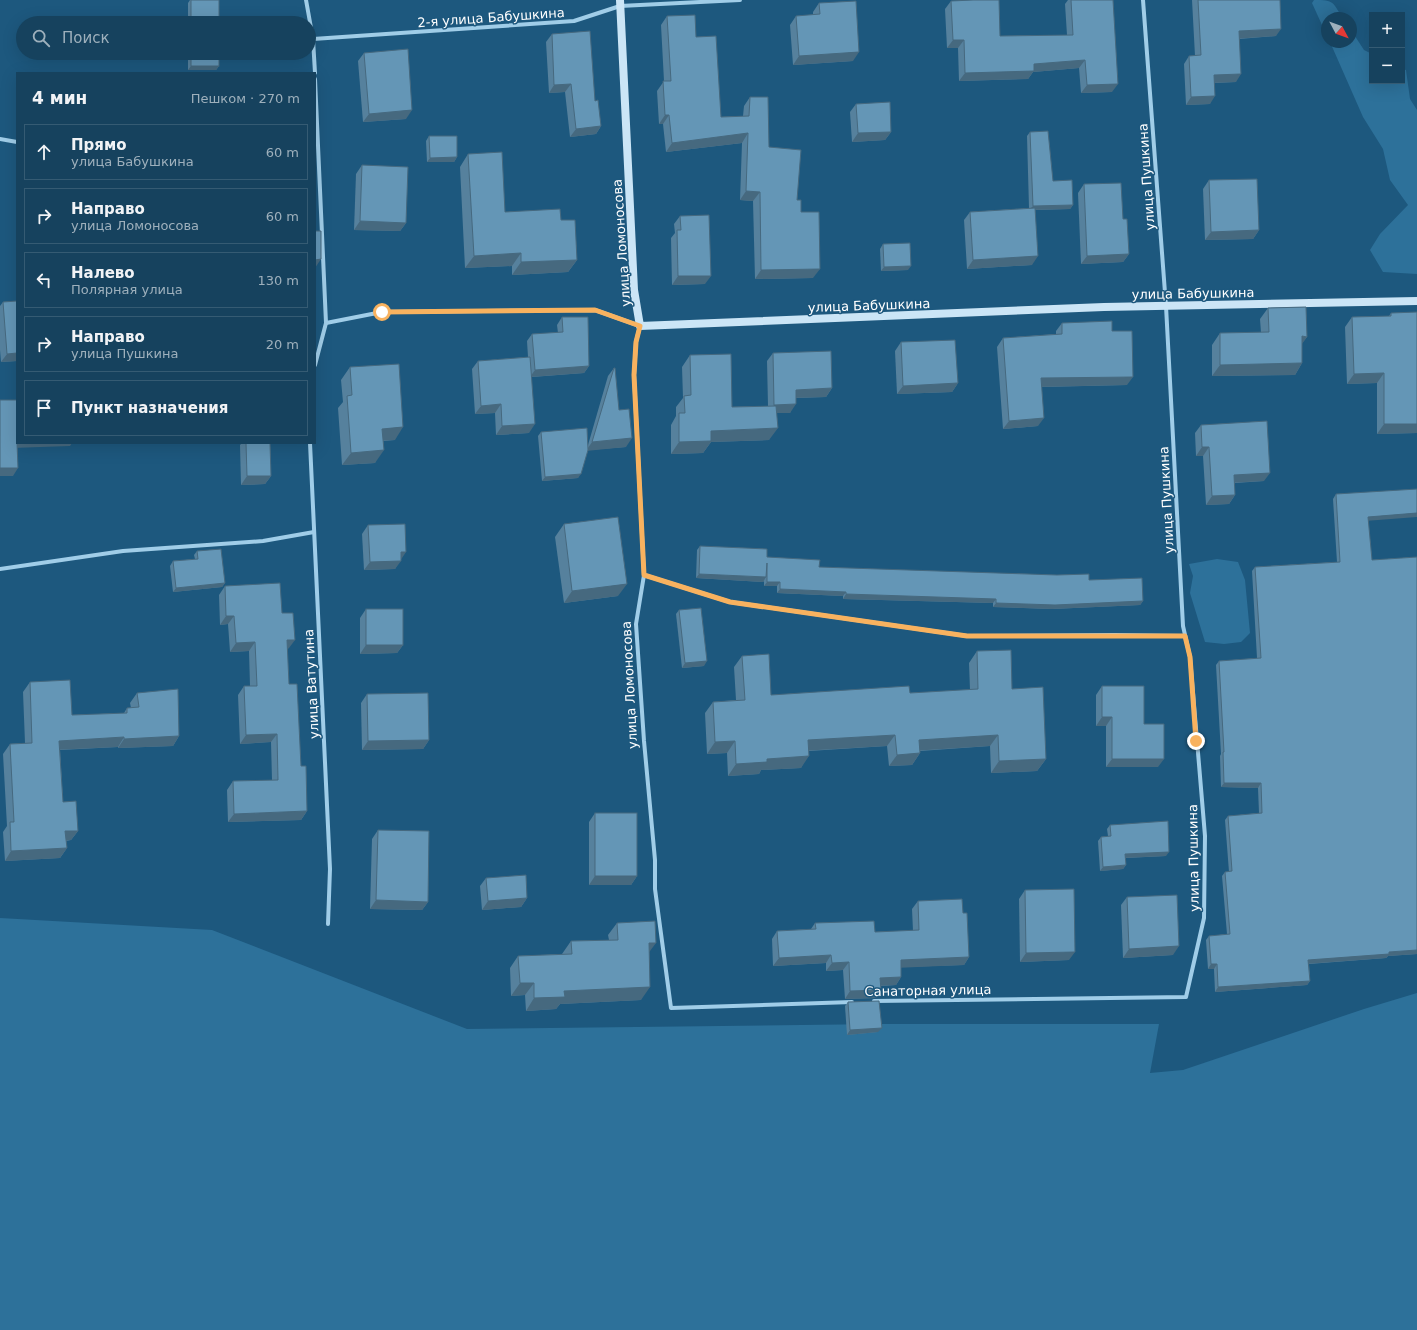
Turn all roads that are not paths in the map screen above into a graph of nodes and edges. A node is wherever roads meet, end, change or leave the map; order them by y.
1 (306, 0) edge
2 (740, 0) edge
3 (1143, 0) edge
4 (620, 3) edge
5 (309, 16) edge
6 (316, 39) edge
7 (314, 60) edge
8 (315, 72) edge
9 (316, 112) edge
10 (0, 139) edge
11 (16, 142) edge
12 (317, 144) edge
13 (1417, 301) edge
14 (1166, 306) junction
15 (326, 323) junction
16 (640, 326) junction
17 (316, 361) edge
18 (310, 444) edge
19 (314, 532) junction
20 (0, 570) edge
21 (644, 575) junction
22 (1185, 636) junction
23 (328, 924) dead end
24 (1186, 997) joint
25 (857, 1002) edge
26 (865, 1002) edge
27 (671, 1008) joint

1 - 5 street
2 - 4 street, 2-я улица Бабушкина
3 - 14 street, улица Пушкина
4 - 6 street, 2-я улица Бабушкина
4 - 16 street, улица Ломоносова
7 - 8 street
9 - 12 street
10 - 11 street
12 - 15 street
13 - 14 street, улица Бабушкина
14 - 16 street, улица Бабушкина
14 - 22 street, улица Пушкина
15 - 16 street, улица Бабушкина
15 - 17 street
16 - 21 street, улица Ломоносова
18 - 19 street, улица Ватутина
19 - 20 street
19 - 23 street, улица Ватутина
21 - 22 street
21 - 27 street, улица Ломоносова
22 - 24 street, улица Пушкина
24 - 26 street, Санаторная улица
25 - 27 street, Санаторная улица

